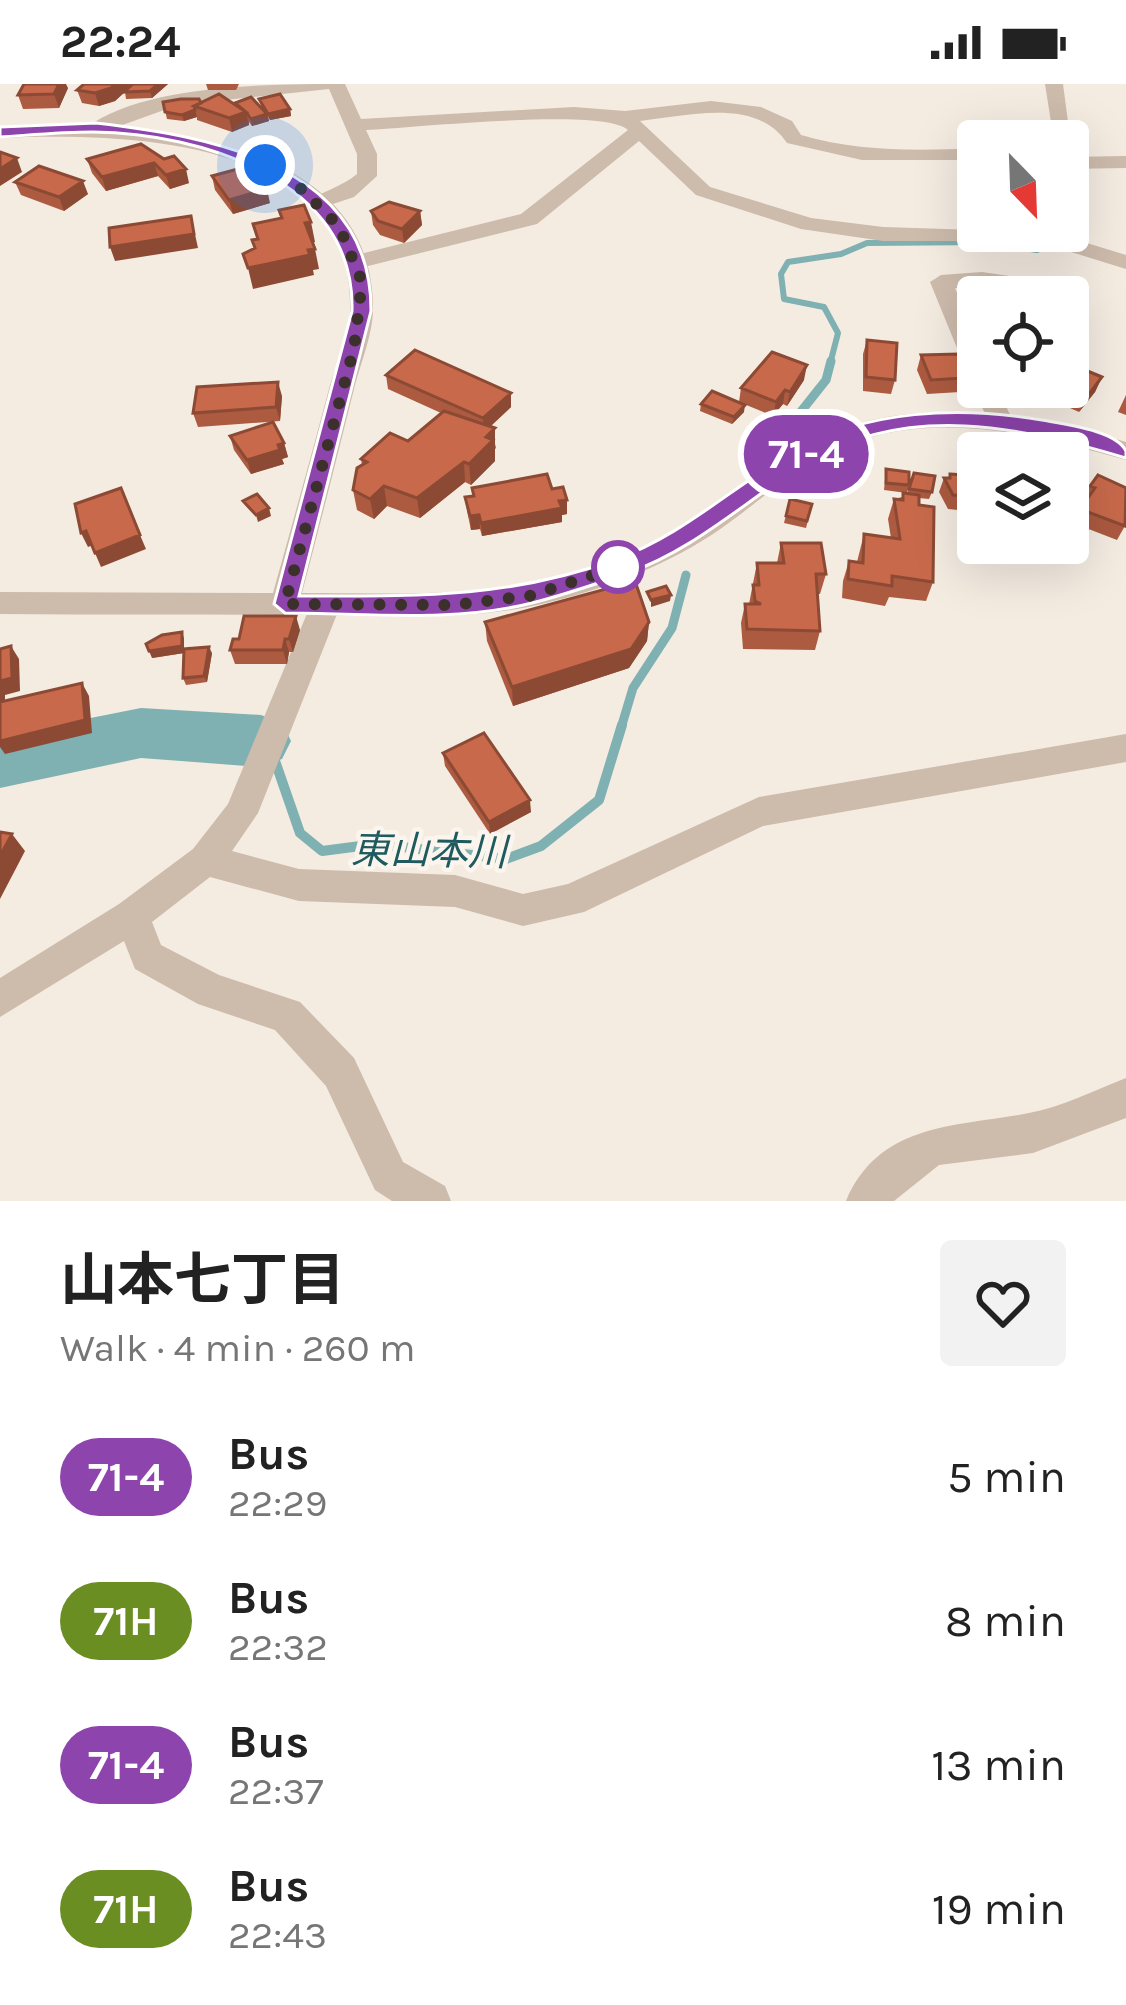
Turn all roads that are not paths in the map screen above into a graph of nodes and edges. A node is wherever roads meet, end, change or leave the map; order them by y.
1 (326, 84) edge
2 (336, 84) edge
3 (1054, 84) edge
4 (187, 92) edge
5 (1060, 120) edge
6 (632, 124) junction
7 (355, 125) junction
8 (96, 128) junction
9 (0, 132) edge
10 (957, 155) edge
11 (1126, 162) edge
12 (1089, 163) edge
13 (319, 203) junction
14 (356, 262) junction
15 (1126, 262) edge
16 (957, 281) edge
17 (957, 320) edge
18 (994, 408) edge
19 (999, 419) junction
20 (1126, 451) edge
21 (0, 604) edge
22 (285, 604) junction
23 (326, 604) junction
24 (1126, 748) edge
25 (205, 860) junction
26 (132, 916) junction
27 (0, 999) edge
28 (1126, 1098) edge
29 (430, 1201) edge
30 (867, 1201) edge

1 - 4 street
2 - 7 street
3 - 5 street
4 - 8 street
6 - 7 street
6 - 10 street
6 - 14 street
6 - 15 street
7 - 13 street
8 - 9 street
8 - 13 street
11 - 12 street
13 - 14 street
14 - 22 street
16 - 17 street
18 - 19 street
19 - 20 street
19 - 23 street
21 - 22 street
22 - 23 street
23 - 25 street
24 - 25 street
25 - 26 street
26 - 27 street
26 - 29 street
28 - 30 street

